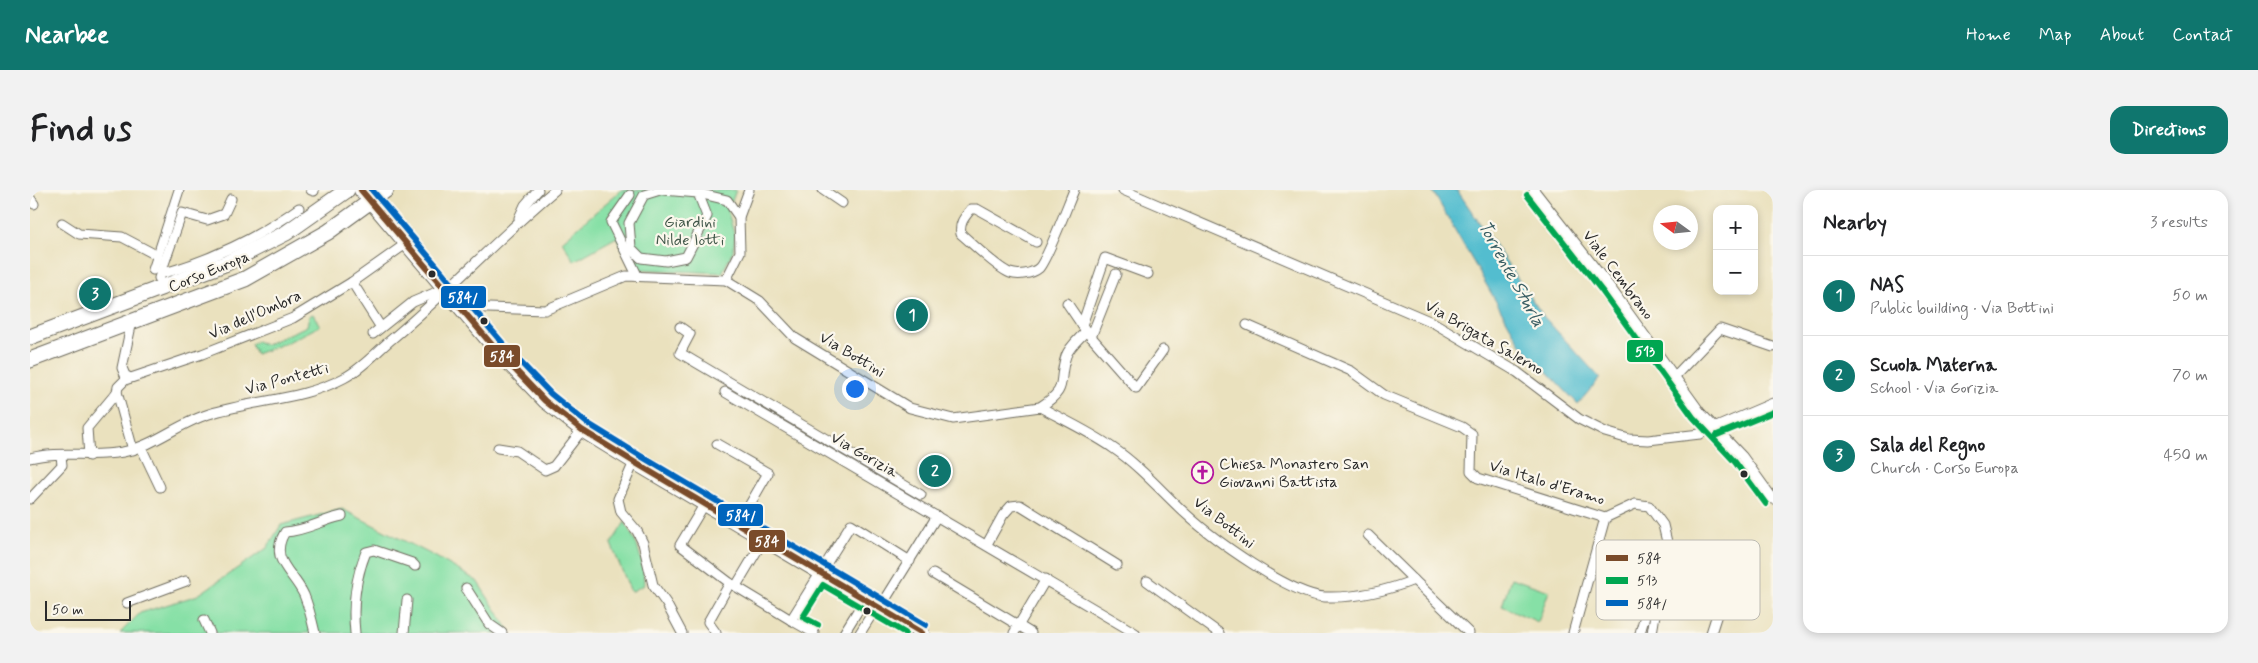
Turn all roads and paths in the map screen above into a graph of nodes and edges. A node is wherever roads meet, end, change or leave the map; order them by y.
1 (179, 190) edge
2 (347, 190) edge
3 (361, 190) edge
4 (386, 190) edge
5 (538, 190) edge
6 (555, 190) edge
7 (661, 190) edge
8 (749, 190) edge
9 (823, 190) edge
10 (1074, 190) edge
11 (1123, 190) edge
12 (1534, 190) edge
13 (697, 192) edge
14 (630, 195) dead end
15 (231, 199) dead end
16 (372, 202) junction
17 (842, 203) dead end
18 (299, 208) dead end
19 (739, 217) junction
20 (517, 222) junction
21 (62, 223) dead end
22 (1036, 242) dead end
23 (407, 243) junction
24 (158, 256) junction
25 (157, 272) junction
26 (1116, 274) dead end
27 (1148, 274) dead end
28 (637, 275) junction
29 (726, 280) junction
30 (352, 282) junction
31 (447, 289) junction
32 (155, 290) junction
33 (1067, 303) dead end
34 (461, 307) junction
35 (132, 321) junction
36 (1247, 325) dead end
37 (380, 326) junction
38 (680, 327) dead end
39 (1086, 331) junction
40 (373, 334) dead end
41 (30, 336) edge
42 (1773, 347) edge
43 (1163, 350) dead end
44 (30, 360) edge
45 (1675, 376) junction
46 (130, 378) junction
47 (117, 392) junction
48 (725, 392) dead end
49 (1773, 403) edge
50 (1040, 407) junction
51 (1714, 427) junction
52 (582, 430) junction
53 (717, 444) dead end
54 (137, 448) junction
55 (498, 448) dead end
56 (61, 456) junction
57 (89, 456) junction
58 (30, 458) edge
59 (634, 462) junction
60 (160, 488) dead end
61 (921, 495) dead end
62 (30, 498) edge
63 (1773, 499) edge
64 (704, 505) junction
65 (342, 516) dead end
66 (937, 516) junction
67 (1606, 518) junction
68 (738, 525) junction
69 (1368, 535) dead end
70 (1600, 540) edge
71 (1667, 540) edge
72 (987, 544) junction
73 (758, 549) dead end
74 (1596, 553) edge
75 (910, 560) junction
76 (1117, 565) dead end
77 (415, 566) dead end
78 (820, 573) junction
79 (933, 574) dead end
80 (1046, 579) junction
81 (1414, 580) junction
82 (186, 581) dead end
83 (1147, 581) dead end
84 (733, 584) junction
85 (466, 588) dead end
86 (407, 600) dead end
87 (127, 603) dead end
88 (874, 604) junction
89 (204, 620) dead end
90 (791, 620) junction
91 (1644, 620) edge
92 (1654, 620) edge
93 (1715, 620) edge
94 (1016, 629) edge
95 (357, 632) edge
96 (210, 633) edge
97 (315, 633) edge
98 (404, 633) edge
99 (502, 633) edge
100 (682, 633) edge
101 (716, 633) edge
102 (814, 633) edge
103 (844, 633) edge
104 (860, 633) edge
105 (922, 633) edge
106 (1032, 633) edge
107 (1135, 633) edge
108 (1219, 633) edge
109 (1469, 633) edge
110 (1573, 633) edge
111 (1640, 633) edge
112 (1652, 633) edge
113 (1711, 633) edge

1 - 24 street
2 - 32 main road, Corso Europa
3 - 16 main road
4 - 16 main road, Corso Europa
5 - 20 street
6 - 20 street
7 - 13 street
7 - 13 street
8 - 19 street
9 - 17 street
10 - 22 street
11 - 51 street, Via Brigata Salerno
12 - 45 street, Viale Cembrano
13 - 19 street
14 - 28 street
15 - 25 street
16 - 23 main road
16 - 35 main road, Corso Europa
18 - 25 street
19 - 29 street
20 - 31 street, Via Pontetti
21 - 24 street
23 - 30 street, Via dell'Ombra
23 - 31 main road
24 - 25 street
25 - 32 street
26 - 39 street
27 - 39 street
28 - 29 street, Via Bottini
28 - 34 street, Via Bottini
29 - 50 street, Via Bottini
30 - 37 street
30 - 46 street, Via dell'Ombra
31 - 34 main road
31 - 37 street
31 - 54 street, Via Pontetti
32 - 41 main road, Corso Europa
33 - 39 street
34 - 52 main road
35 - 44 main road, Corso Europa
35 - 46 street
36 - 67 street, Via Italo d'Eramo
37 - 40 street
38 - 61 street
39 - 43 street
39 - 50 street
42 - 45 street
45 - 51 street, Viale Cembrano
46 - 47 street, Via dell'Ombra
47 - 54 street
47 - 57 street, Via dell'Ombra
48 - 66 street, Via Gorizia
49 - 51 street, Via Brigata Salerno
50 - 81 street, Via Bottini
51 - 63 street, Viale Cembrano
52 - 55 street
52 - 59 main road
53 - 68 street
54 - 57 street, Via Pontetti
54 - 60 street
56 - 57 street, Via Pontetti
56 - 58 street, Via Pontetti
56 - 62 street
59 - 64 main road
59 - 100 street
64 - 68 main road
64 - 84 street
65 - 97 street
66 - 72 street, Via Gorizia
66 - 75 street
67 - 70 street
67 - 71 street, Via Italo d'Eramo
68 - 78 main road
69 - 81 street
72 - 76 street
72 - 80 street, Via Gorizia
73 - 84 street
74 - 110 street
75 - 78 street
75 - 88 street
77 - 95 street
78 - 88 main road
78 - 90 street
79 - 94 street
80 - 94 street
80 - 107 street, Via Gorizia
81 - 109 street
82 - 87 street
83 - 108 street
84 - 90 street
84 - 101 street
85 - 99 street
86 - 98 street
88 - 103 street
88 - 104 street
88 - 105 main road
89 - 96 street
90 - 102 street
91 - 111 street
92 - 112 street, Via Italo d'Eramo
93 - 113 street
94 - 106 street

